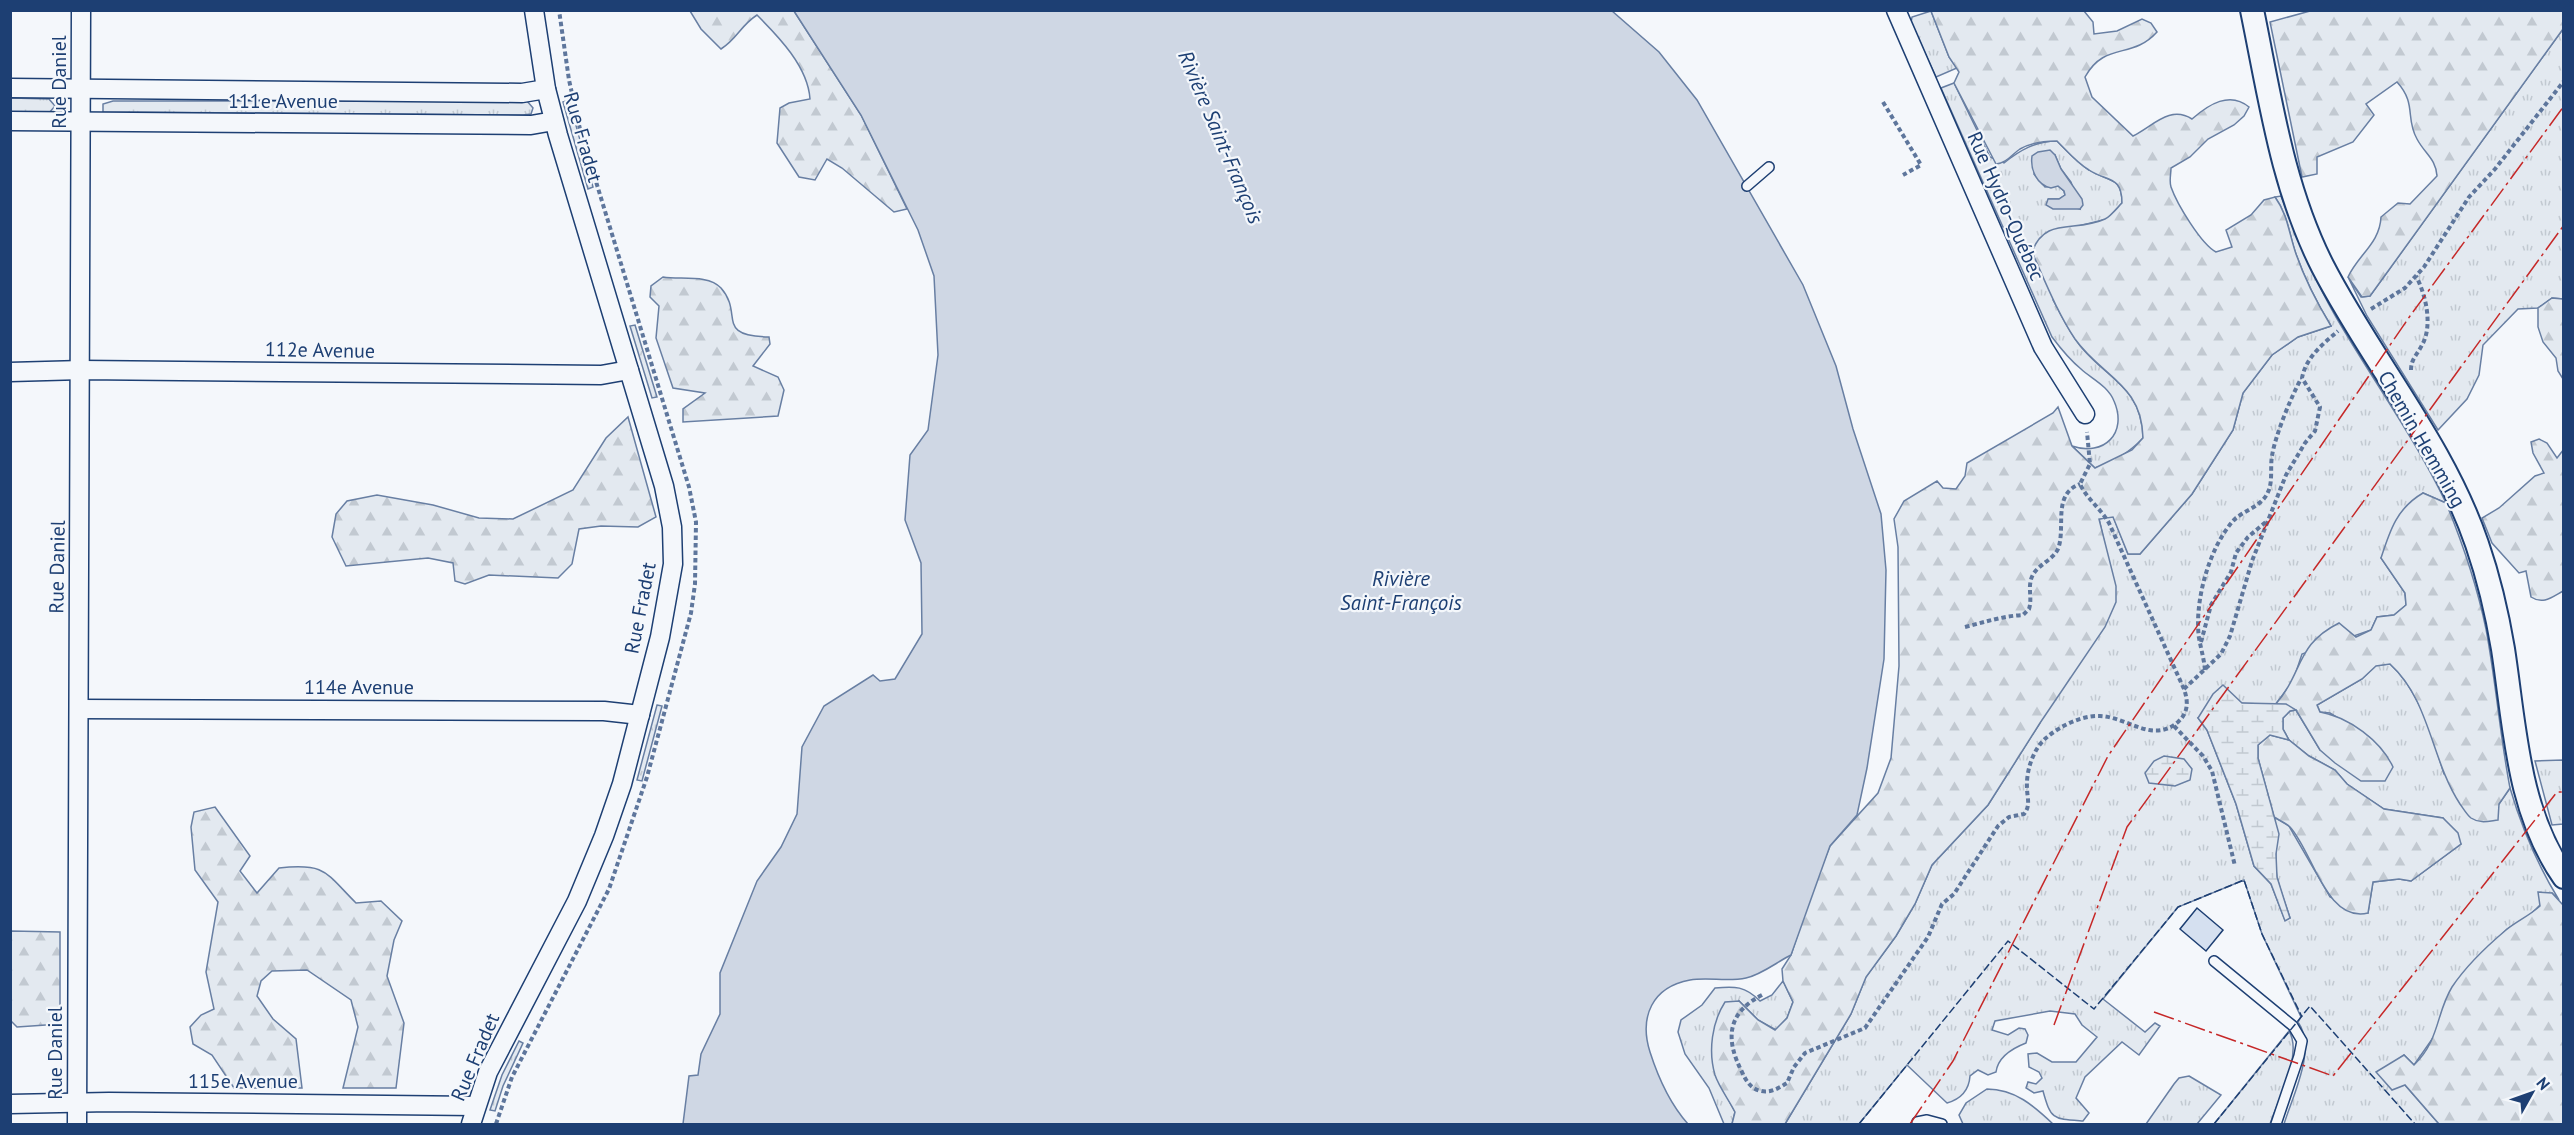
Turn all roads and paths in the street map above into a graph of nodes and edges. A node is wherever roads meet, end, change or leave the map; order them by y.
1 (81, 10) edge
2 (534, 10) edge
3 (559, 10) edge
4 (1896, 10) edge
5 (2252, 10) edge
6 (2564, 81) edge
7 (10, 88) edge
8 (81, 89) junction
9 (546, 89) junction
10 (1883, 102) dead end
11 (554, 121) junction
12 (10, 122) edge
13 (81, 122) junction
14 (1769, 167) dead end
15 (1903, 175) dead end
16 (1747, 186) dead end
17 (2416, 276) junction
18 (2351, 317) junction
19 (82, 370) junction
20 (629, 370) junction
21 (10, 372) edge
22 (2411, 373) dead end
23 (2302, 378) junction
24 (2085, 414) joint
25 (2080, 484) junction
26 (695, 514) dead end
27 (2270, 519) junction
28 (1965, 627) dead end
29 (2200, 643) junction
30 (2205, 671) junction
31 (2184, 689) junction
32 (78, 709) junction
33 (640, 715) junction
34 (2174, 726) junction
35 (2235, 866) dead end
36 (2564, 877) edge
37 (2214, 960) dead end
38 (1762, 995) dead end
39 (77, 1103) junction
40 (10, 1104) edge
41 (476, 1106) junction
42 (1917, 1122) dead end
43 (77, 1125) edge
44 (471, 1125) edge
45 (1942, 1125) edge
46 (2276, 1125) edge

1 - 8 street, Rue Daniel
2 - 9 street, Rue Fradet
3 - 26 path, Rue Fradet
4 - 24 street, Rue Hydro-Québec
5 - 18 street, Chemin Hemming
6 - 17 path
7 - 8 street, 111e Avenue
8 - 9 street, 111e Avenue
8 - 13 street, Rue Daniel
9 - 11 street, Rue Fradet
10 - 15 path
11 - 13 street, 111e Avenue
11 - 20 street, Rue Fradet
12 - 13 street, 111e Avenue
13 - 19 street, Rue Daniel
14 - 16 lane
17 - 18 path
17 - 22 path
18 - 23 path
18 - 36 street, Chemin Hemming
19 - 20 street, 112e Avenue
19 - 21 street, 112e Avenue
19 - 32 street, Rue Daniel
20 - 33 street, Rue Fradet
23 - 27 path
23 - 29 path
24 - 25 path
25 - 28 path
25 - 31 path
27 - 29 path
27 - 30 path
29 - 30 path
30 - 31 path
31 - 34 path
32 - 33 street, 114e Avenue
32 - 39 street, Rue Daniel
33 - 41 street, Rue Fradet
34 - 35 path
34 - 38 path
37 - 46 lane
39 - 40 street, 115e Avenue
39 - 41 street, 115e Avenue
39 - 43 street, Rue Daniel
41 - 44 street, Rue Fradet
42 - 45 lane

